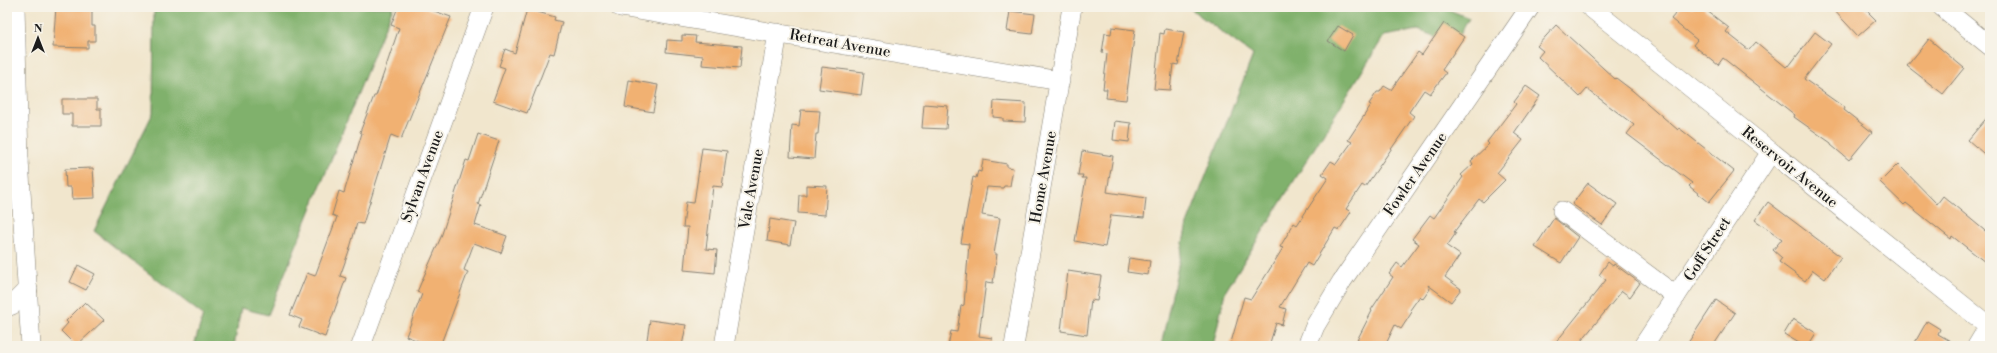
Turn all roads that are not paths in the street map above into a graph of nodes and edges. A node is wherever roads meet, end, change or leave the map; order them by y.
1 (15, 7) edge
2 (484, 7) edge
3 (620, 7) edge
4 (1072, 7) edge
5 (1530, 7) edge
6 (1590, 7) edge
7 (1942, 7) edge
8 (778, 33) junction
9 (1990, 46) edge
10 (1060, 81) junction
11 (1771, 152) junction
12 (19, 160) junction
13 (7, 182) edge
14 (1562, 211) dead end
15 (28, 289) junction
16 (1676, 296) junction
17 (7, 307) edge
18 (1989, 327) edge
19 (31, 346) edge
20 (361, 346) edge
21 (724, 346) edge
22 (1014, 346) edge
23 (1307, 346) edge
24 (1643, 346) edge
25 (1977, 346) edge

1 - 12 street
2 - 20 street, Sylvan Avenue
3 - 8 street, Retreat Avenue
4 - 10 street, Home Avenue
5 - 23 street, Fowler Avenue
6 - 11 street, Reservoir Avenue
7 - 9 street
8 - 10 street, Retreat Avenue
8 - 21 street, Vale Avenue
10 - 22 street, Home Avenue
11 - 16 street, Goff Street
11 - 18 street, Reservoir Avenue
12 - 13 street
12 - 15 street
14 - 16 street
15 - 17 street
15 - 19 street
16 - 24 street, Goff Street
18 - 25 street

